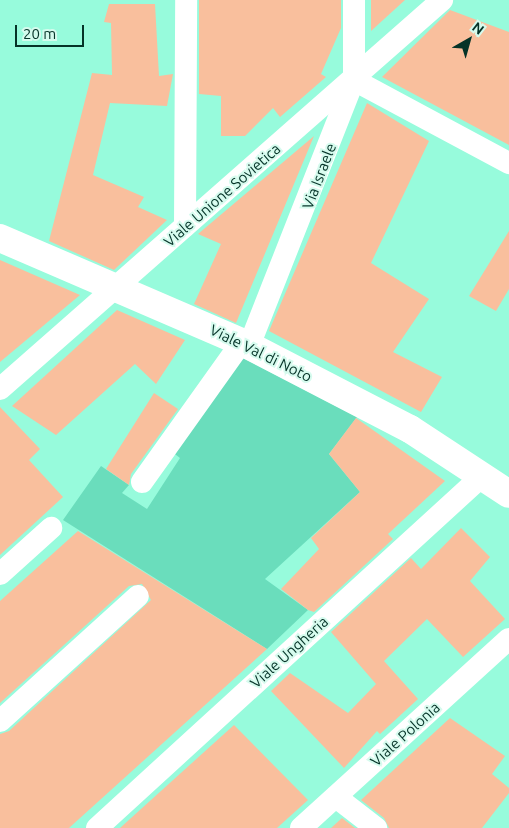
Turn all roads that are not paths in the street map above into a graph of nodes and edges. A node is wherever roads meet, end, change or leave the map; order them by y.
1 (186, 0) edge
2 (354, 0) edge
3 (442, 0) edge
4 (354, 80) junction
5 (509, 163) edge
6 (185, 226) junction
7 (0, 238) edge
8 (118, 285) junction
9 (245, 344) junction
10 (0, 389) edge
11 (481, 476) junction
12 (142, 482) dead end
13 (509, 494) edge
14 (51, 528) dead end
15 (0, 574) edge
16 (138, 596) dead end
17 (509, 639) edge
18 (0, 721) edge
19 (336, 797) junction
20 (97, 828) edge
21 (301, 828) edge
22 (376, 828) edge

1 - 6 street
2 - 4 street, Via Israele
3 - 4 street, Viale Unione Sovietica
4 - 5 street
4 - 6 street, Viale Unione Sovietica
4 - 9 street, Via Israele
6 - 8 street, Viale Unione Sovietica
7 - 8 street, Viale Val di Noto
8 - 9 street, Viale Val di Noto
8 - 10 street, Viale Unione Sovietica
9 - 11 street, Viale Val di Noto
9 - 12 street, Via Israele
11 - 13 street, Viale Val di Noto
11 - 20 street, Viale Ungheria
14 - 15 street
16 - 18 street
17 - 19 street, Viale Polonia
19 - 21 street, Viale Polonia
19 - 22 street

